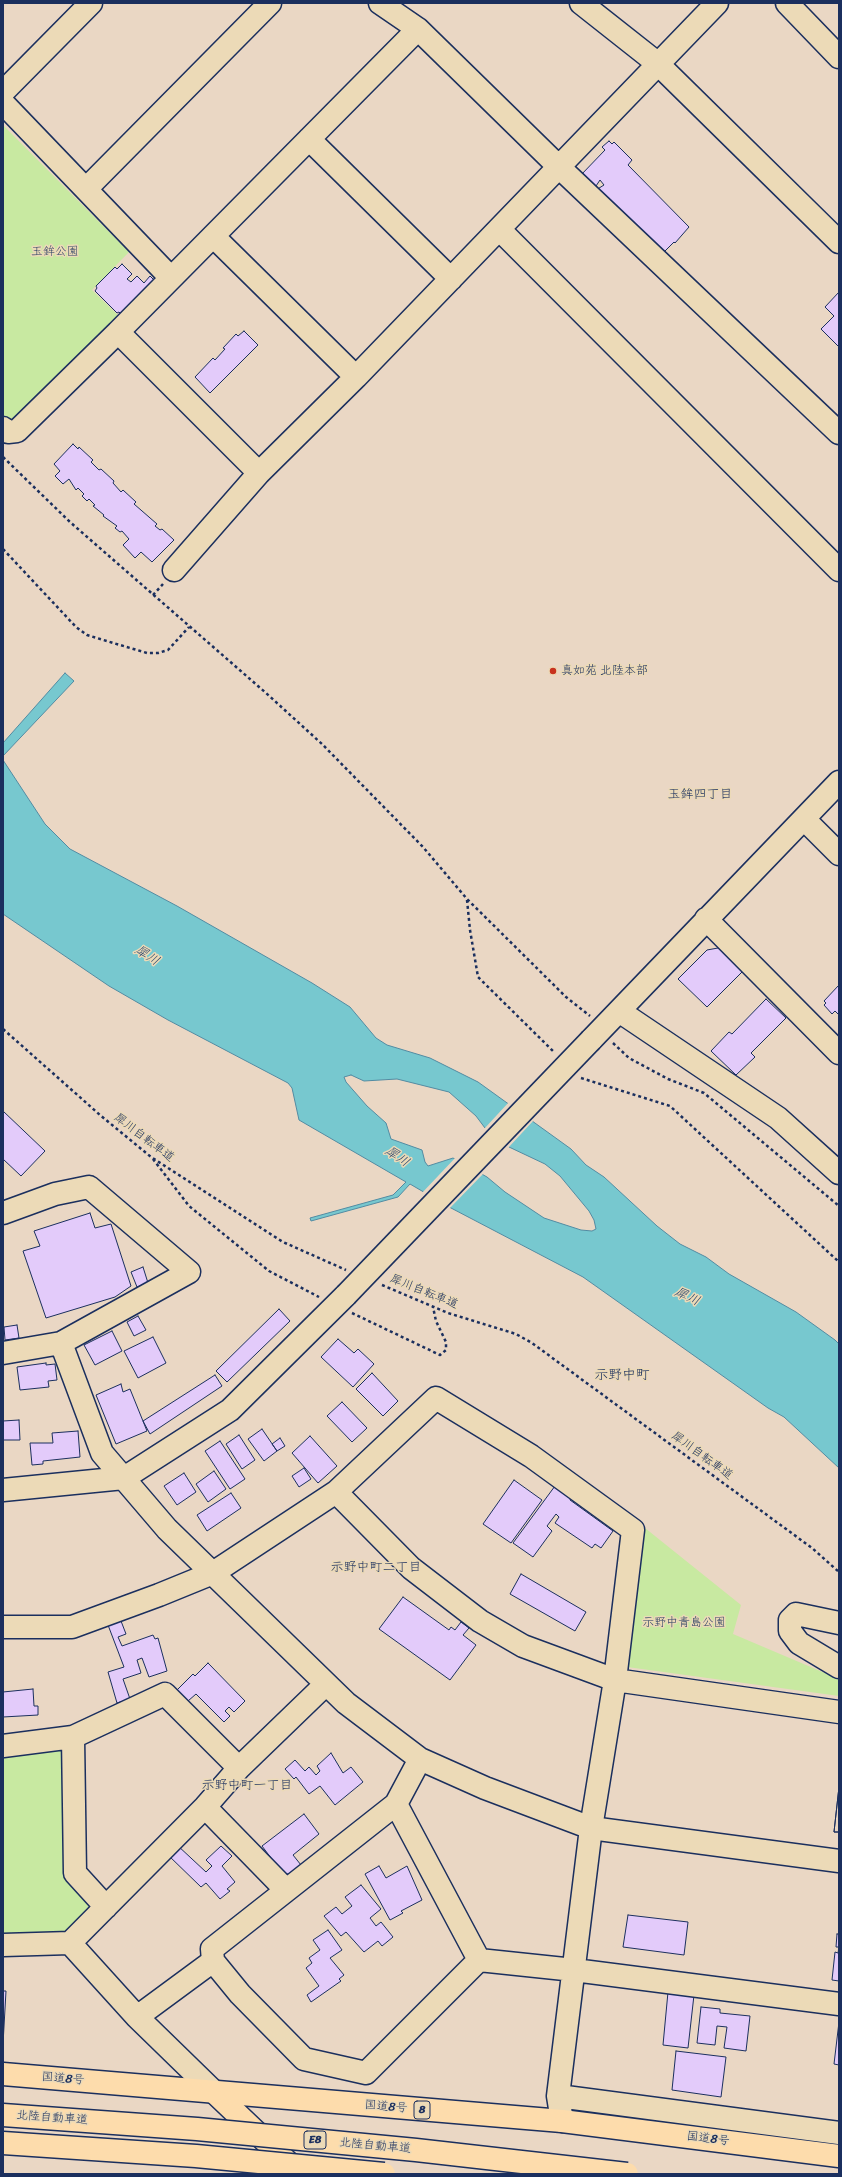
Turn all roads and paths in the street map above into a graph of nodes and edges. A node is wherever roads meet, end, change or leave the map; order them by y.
1 (91, 3) edge
2 (270, 3) edge
3 (380, 3) edge
4 (581, 3) edge
5 (717, 3) edge
6 (787, 3) edge
7 (418, 29) junction
8 (839, 57) edge
9 (657, 62) junction
10 (3, 92) edge
11 (3, 103) edge
12 (309, 139) junction
13 (559, 167) junction
14 (86, 189) junction
15 (499, 229) junction
16 (213, 236) junction
17 (839, 242) edge
18 (171, 278) junction
19 (451, 279) junction
20 (118, 332) junction
21 (356, 377) junction
22 (3, 428) edge
23 (839, 433) edge
24 (3, 456) edge
25 (259, 473) junction
26 (3, 549) edge
27 (174, 570) dead end
28 (839, 570) edge
29 (189, 627) junction
30 (839, 782) edge
31 (804, 818) junction
32 (839, 854) edge
33 (467, 899) junction
34 (706, 919) junction
35 (619, 1011) junction
36 (3, 1029) edge
37 (601, 1035) junction
38 (839, 1052) edge
39 (555, 1053) dead end
40 (578, 1075) dead end
41 (151, 1157) junction
42 (839, 1173) edge
43 (839, 1206) edge
44 (3, 1213) edge
45 (839, 1262) edge
46 (350, 1272) dead end
47 (378, 1283) dead end
48 (341, 1300) junction
49 (433, 1307) junction
50 (61, 1343) junction
51 (3, 1353) edge
52 (124, 1478) junction
53 (3, 1490) edge
54 (336, 1492) junction
55 (839, 1572) edge
56 (213, 1573) junction
57 (839, 1623) edge
58 (3, 1627) edge
59 (839, 1667) edge
60 (615, 1680) junction
61 (326, 1684) junction
62 (839, 1712) edge
63 (73, 1737) junction
64 (3, 1746) edge
65 (420, 1759) junction
66 (239, 1768) junction
67 (396, 1804) junction
68 (205, 1807) junction
69 (591, 1828) junction
70 (839, 1862) edge
71 (286, 1890) junction
72 (106, 1907) junction
73 (70, 1943) junction
74 (3, 1944) edge
75 (479, 1960) junction
76 (213, 1961) junction
77 (574, 1970) junction
78 (839, 2004) edge
79 (137, 2017) junction
80 (3, 2074) edge
81 (214, 2092) junction
82 (558, 2096) junction
83 (3, 2115) edge
84 (562, 2121) junction
85 (839, 2133) edge
86 (3, 2143) edge
87 (839, 2156) edge
88 (300, 2174) edge
89 (384, 2174) edge
90 (627, 2174) edge

1 - 10 street
2 - 14 street
3 - 7 street
4 - 9 street
5 - 9 street
6 - 8 street
7 - 12 street
7 - 13 street
9 - 13 street
9 - 17 street
11 - 14 street
12 - 16 street
12 - 19 street
13 - 15 street
13 - 23 street
14 - 18 street
15 - 19 street
15 - 28 street
16 - 18 street
16 - 21 street
18 - 20 street
19 - 21 street
20 - 22 street
20 - 25 street
21 - 25 street
24 - 29 path
25 - 27 street
26 - 29 path
29 - 33 path
30 - 31 street
31 - 32 street
31 - 34 street
33 - 37 path
33 - 39 path
34 - 35 street
34 - 38 street
35 - 37 street
35 - 42 street
36 - 41 path, 犀川自転車道
37 - 43 path
37 - 48 street, bridge
40 - 45 path
41 - 46 path, 犀川自転車道
41 - 48 path
44 - 50 street
47 - 49 path, 犀川自転車道
48 - 49 path
48 - 52 street
49 - 55 path, 犀川自転車道
50 - 51 street
50 - 52 street
52 - 53 street
52 - 56 street
54 - 56 street
54 - 60 street
54 - 60 street
56 - 58 street
56 - 61 street
57 - 59 street
60 - 62 street
60 - 69 street
61 - 65 street
61 - 66 street
63 - 64 street
63 - 66 street
63 - 72 street
65 - 67 street
65 - 69 street
66 - 68 street
67 - 71 street
67 - 75 street
68 - 71 street
68 - 72 street
69 - 70 street
69 - 77 street
71 - 76 street
72 - 73 street
73 - 74 street
73 - 79 street
75 - 76 street
75 - 77 street
76 - 79 street
77 - 78 street
77 - 82 street
79 - 81 street
80 - 81 main road, 国道8号 / 8
81 - 84 main road, 国道8号 / 8
81 - 88 main road
82 - 84 street
82 - 85 street
83 - 90 main road, 北陸自動車道 / E8, bridge
84 - 87 main road, 国道8号 / 8
86 - 89 main road, E8, bridge

